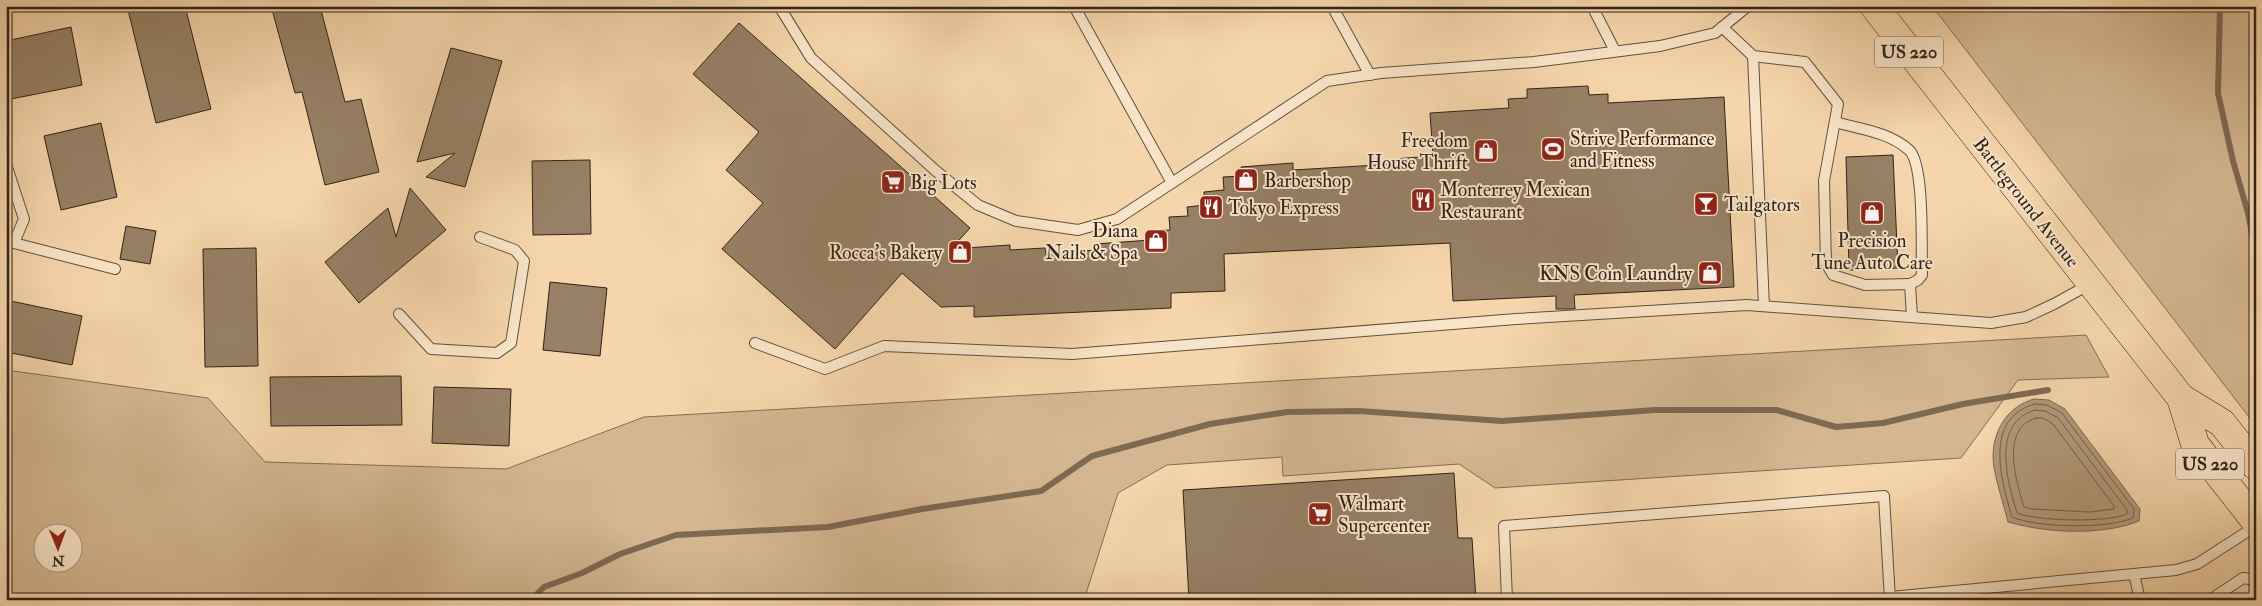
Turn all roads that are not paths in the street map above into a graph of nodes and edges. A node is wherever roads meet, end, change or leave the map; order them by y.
1 (779, 6) edge
2 (1074, 6) edge
3 (1332, 6) edge
4 (1592, 6) edge
5 (1748, 6) edge
6 (1874, 6) edge
7 (1722, 27) junction
8 (1615, 52) junction
9 (1753, 56) junction
10 (1370, 75) junction
11 (1834, 122) junction
12 (6, 164) edge
13 (1172, 183) junction
14 (480, 236) dead end
15 (10, 242) edge
16 (115, 269) dead end
17 (2091, 283) junction
18 (1910, 284) junction
19 (1764, 306) junction
20 (399, 314) dead end
21 (1912, 317) junction
22 (755, 343) dead end
23 (2181, 398) junction
24 (2256, 466) edge
25 (2256, 524) edge
26 (2134, 574) junction
27 (2256, 580) edge
28 (1890, 598) edge
29 (1507, 600) edge
30 (2140, 600) edge
31 (2210, 600) edge

1 - 13 lane
2 - 13 lane
3 - 10 lane
4 - 8 lane
5 - 7 lane
6 - 17 main road, Battleground Avenue / US 220
7 - 8 lane
7 - 9 lane
8 - 10 lane
9 - 11 lane
9 - 19 lane
10 - 13 lane
11 - 18 lane
11 - 18 lane
12 - 15 lane
14 - 20 lane
15 - 16 lane
17 - 21 lane
17 - 23 main road, Battleground Avenue / US 220
18 - 21 lane
19 - 21 lane
19 - 22 lane
23 - 24 main road, Battleground Avenue / US 220
23 - 25 main road, Battleground Avenue / US 220
25 - 26 lane
26 - 28 lane
26 - 30 lane
27 - 31 lane
28 - 29 lane

